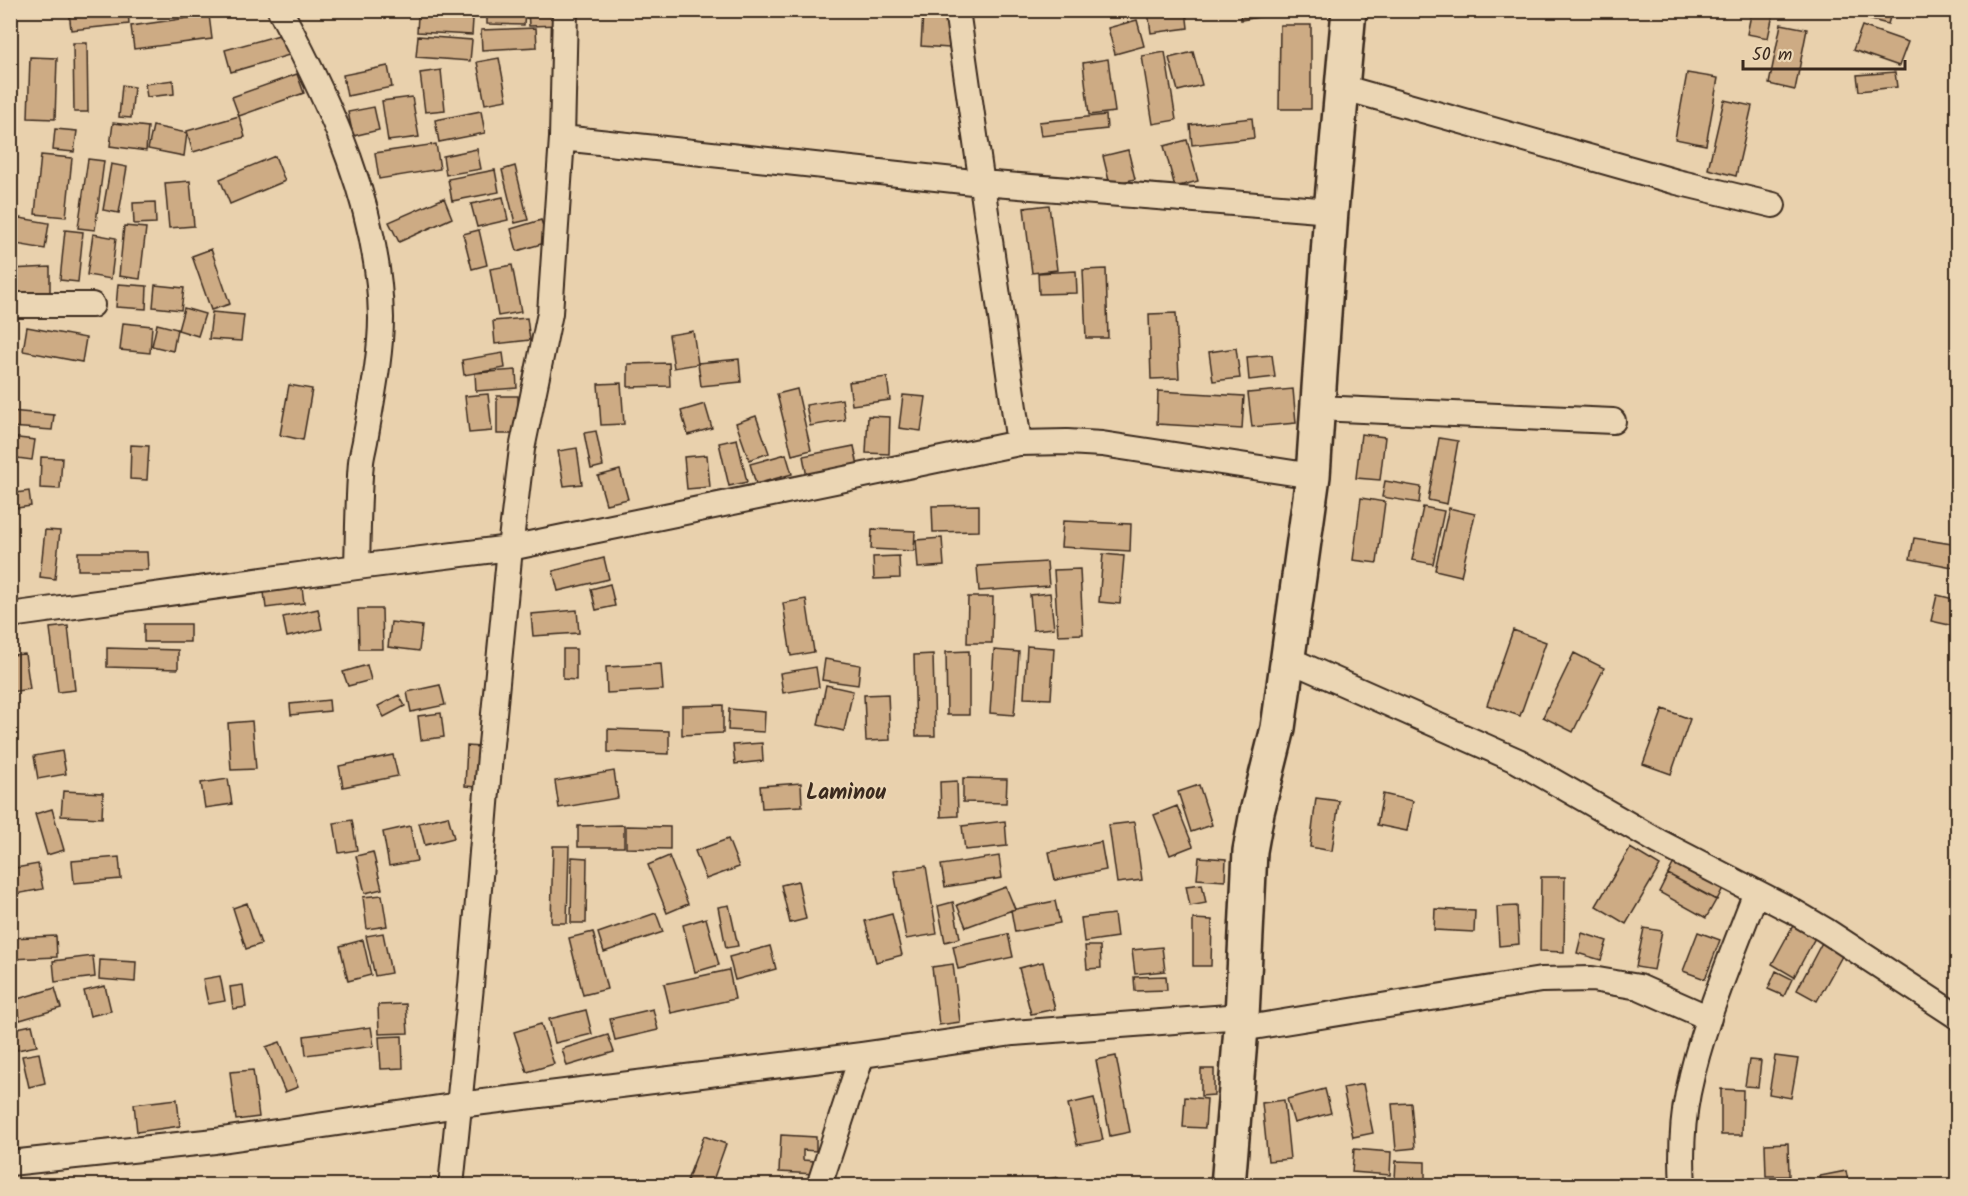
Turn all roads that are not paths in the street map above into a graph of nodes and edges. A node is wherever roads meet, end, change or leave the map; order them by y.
1 (280, 10) edge
2 (565, 10) edge
3 (957, 10) edge
4 (1349, 10) edge
5 (1341, 87) junction
6 (562, 138) junction
7 (982, 183) junction
8 (1773, 205) dead end
9 (1331, 211) junction
10 (10, 305) edge
11 (92, 305) dead end
12 (1317, 408) junction
13 (1613, 421) dead end
14 (1019, 443) junction
15 (1313, 476) junction
16 (510, 548) junction
17 (357, 567) junction
18 (10, 615) edge
19 (1288, 659) junction
20 (1756, 892) junction
21 (1958, 1017) edge
22 (1709, 1018) junction
23 (1242, 1022) junction
24 (862, 1055) junction
25 (459, 1105) junction
26 (10, 1163) edge
27 (451, 1185) edge
28 (819, 1185) edge
29 (1228, 1185) edge
30 (1683, 1185) edge

1 - 17 street
2 - 6 street
3 - 7 street
4 - 5 street
5 - 8 street
5 - 9 street
6 - 7 street
6 - 16 street
7 - 9 street
7 - 14 street
9 - 12 street
10 - 11 street
12 - 13 street
12 - 15 street
14 - 15 street
14 - 16 street
15 - 19 street
16 - 17 street
16 - 25 street
17 - 18 street
19 - 20 street
19 - 23 street
20 - 21 street
20 - 22 street
22 - 23 street
22 - 30 street
23 - 24 street
23 - 29 street
24 - 25 street
24 - 28 street
25 - 26 street
25 - 27 street

